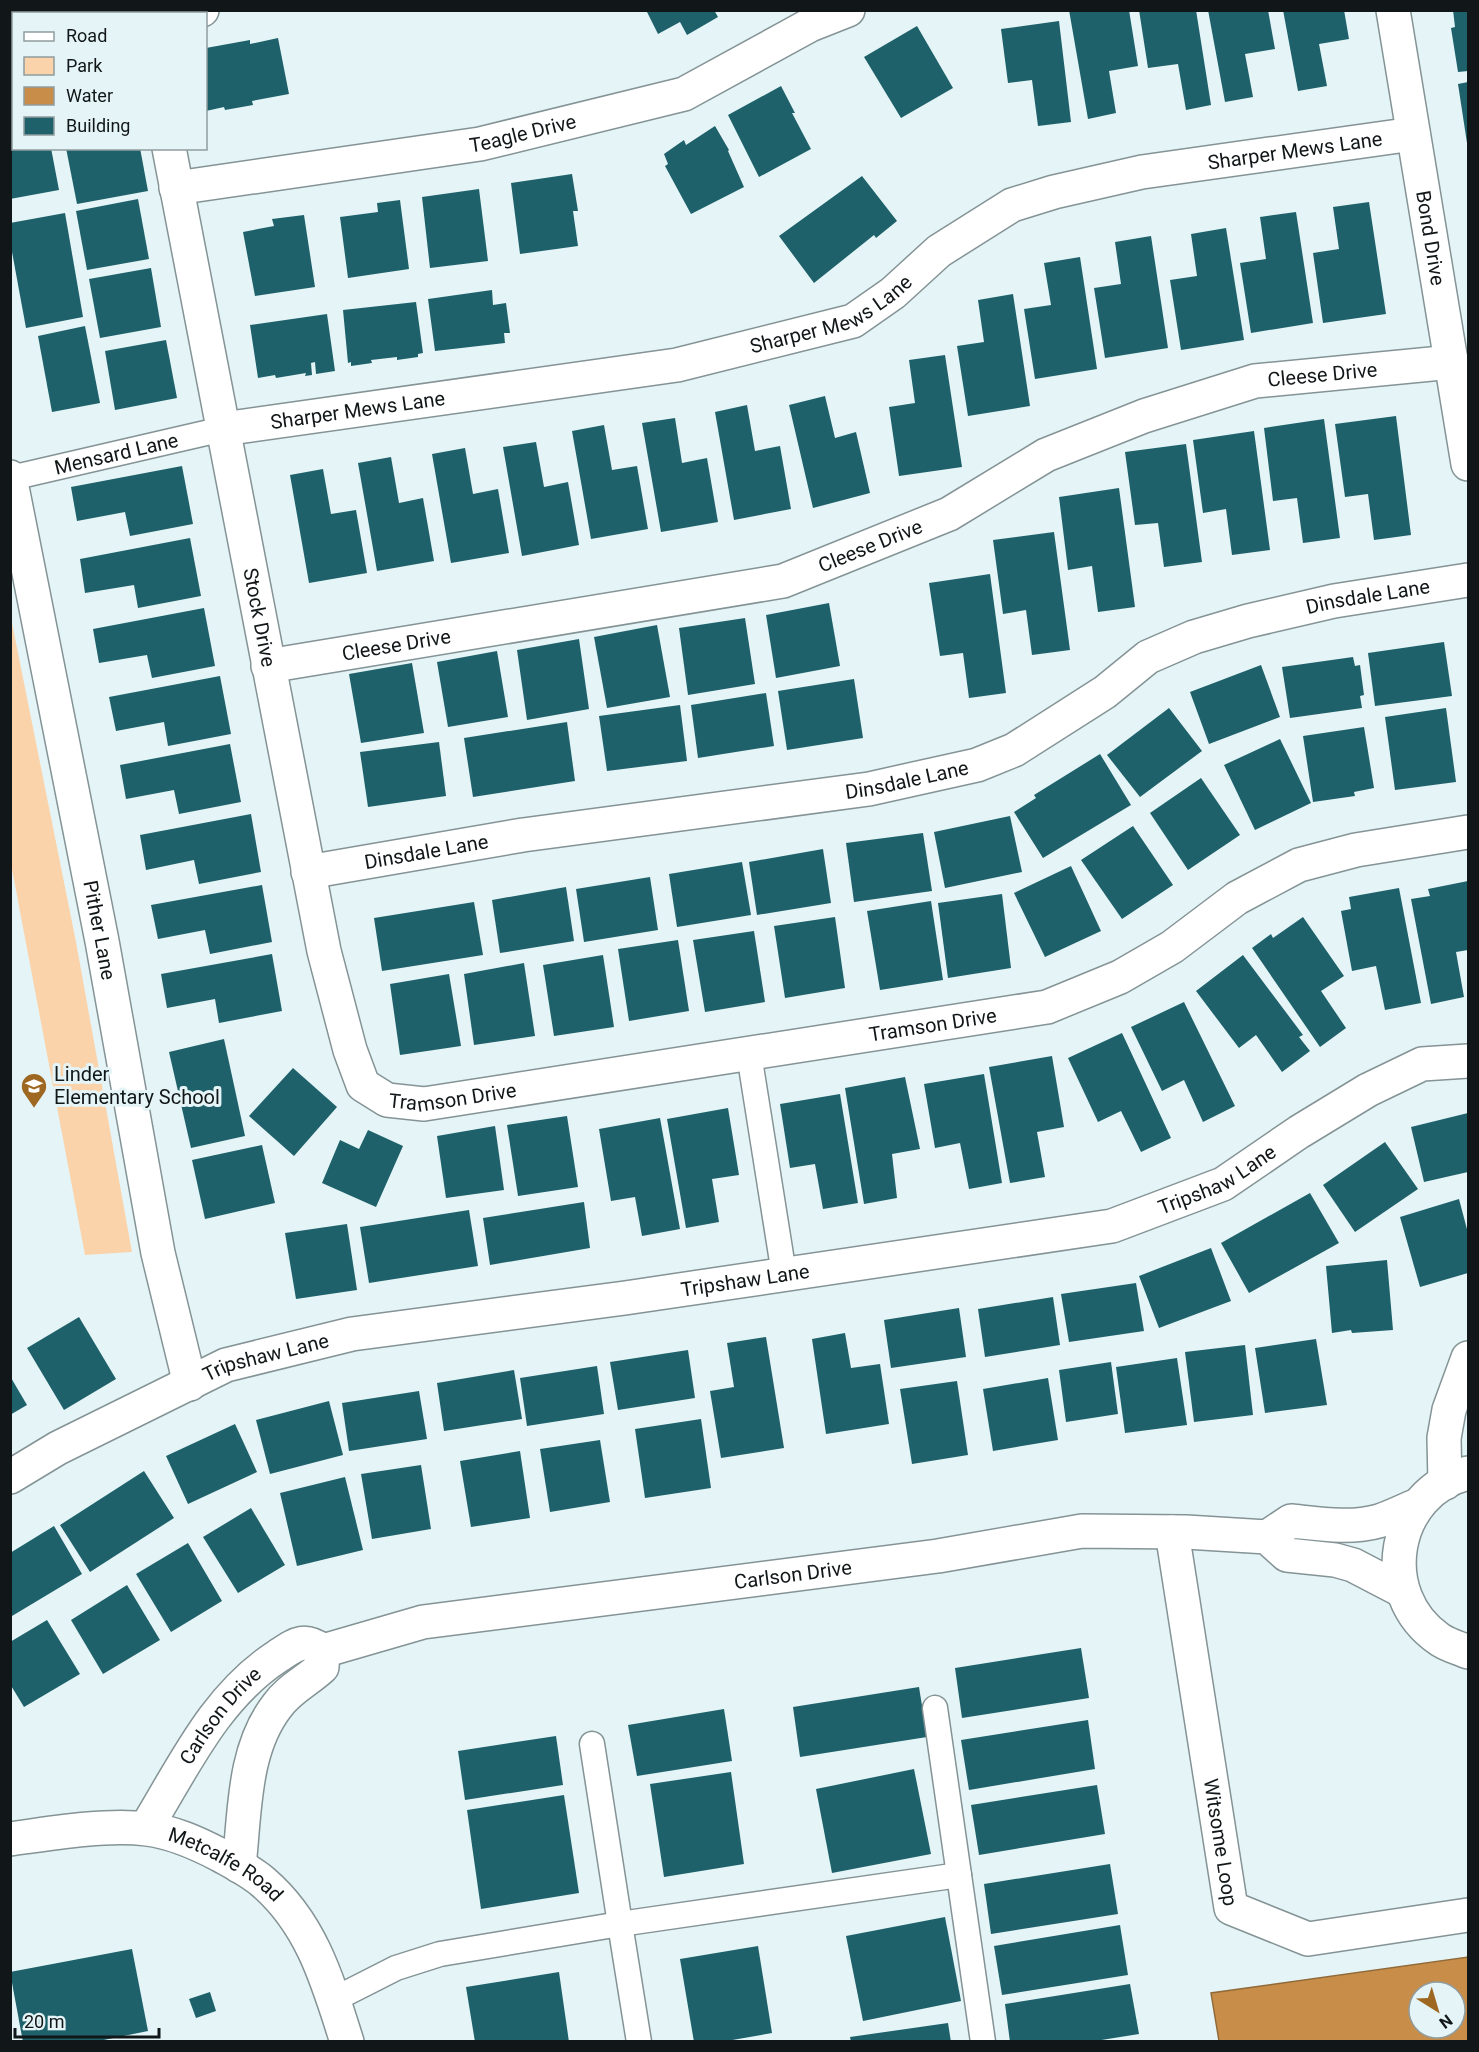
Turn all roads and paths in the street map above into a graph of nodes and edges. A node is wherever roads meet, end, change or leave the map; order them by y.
1 (848, 10) edge
2 (1393, 10) edge
3 (1413, 134) junction
4 (169, 150) edge
5 (176, 188) junction
6 (1452, 362) junction
7 (223, 429) junction
8 (1468, 464) edge
9 (11, 477) edge
10 (1468, 580) edge
11 (268, 666) junction
12 (1468, 832) edge
13 (308, 872) junction
14 (749, 1054) junction
15 (1468, 1061) edge
16 (363, 1085) joint
17 (783, 1275) junction
18 (1468, 1358) edge
19 (190, 1384) junction
20 (10, 1477) edge
21 (1457, 1478) edge
22 (1418, 1505) junction
23 (1172, 1532) junction
24 (1267, 1537) junction
25 (1403, 1591) junction
26 (323, 1651) junction
27 (1468, 1652) edge
28 (239, 1688) junction
29 (935, 1708) dead end
30 (270, 1715) junction
31 (592, 1744) dead end
32 (146, 1828) junction
33 (10, 1839) edge
34 (239, 1866) junction
35 (959, 1875) junction
36 (1468, 1915) edge
37 (620, 1924) junction
38 (333, 2000) junction
39 (346, 2042) edge
40 (639, 2042) edge
41 (983, 2042) edge

1 - 5 street, Teagle Drive
2 - 3 street, Bond Drive
3 - 6 street, Bond Drive
3 - 7 street, Sharper Mews Lane
4 - 5 street, Stock Drive
5 - 7 street, Stock Drive
6 - 8 street, Bond Drive
6 - 11 street, Cleese Drive
7 - 9 lane, Mensard Lane
7 - 11 street, Stock Drive
9 - 19 street, Pither Lane
10 - 13 street, Dinsdale Lane
11 - 13 street, Stock Drive
12 - 14 street, Tramson Drive
13 - 16 street, Stock Drive
14 - 16 street, Tramson Drive
14 - 17 lane
15 - 17 street, Tripshaw Lane
17 - 19 street, Tripshaw Lane
18 - 21 street
19 - 20 street, Tripshaw Lane
21 - 22 street
22 - 24 street
22 - 25 street
23 - 24 street, Carlson Drive
23 - 26 street, Carlson Drive
23 - 36 street, Witsome Loop
24 - 25 street
25 - 27 street
26 - 28 street, Carlson Drive
26 - 30 street, Carlson Drive
28 - 30 street
28 - 32 street, Carlson Drive
29 - 35 lane
30 - 34 street, Carlson Drive
31 - 37 lane
32 - 33 street, Metcalfe Road
32 - 34 street, Metcalfe Road
34 - 38 street, Metcalfe Road
35 - 37 lane
35 - 41 lane
37 - 38 lane
37 - 40 lane
38 - 39 street, Metcalfe Road

